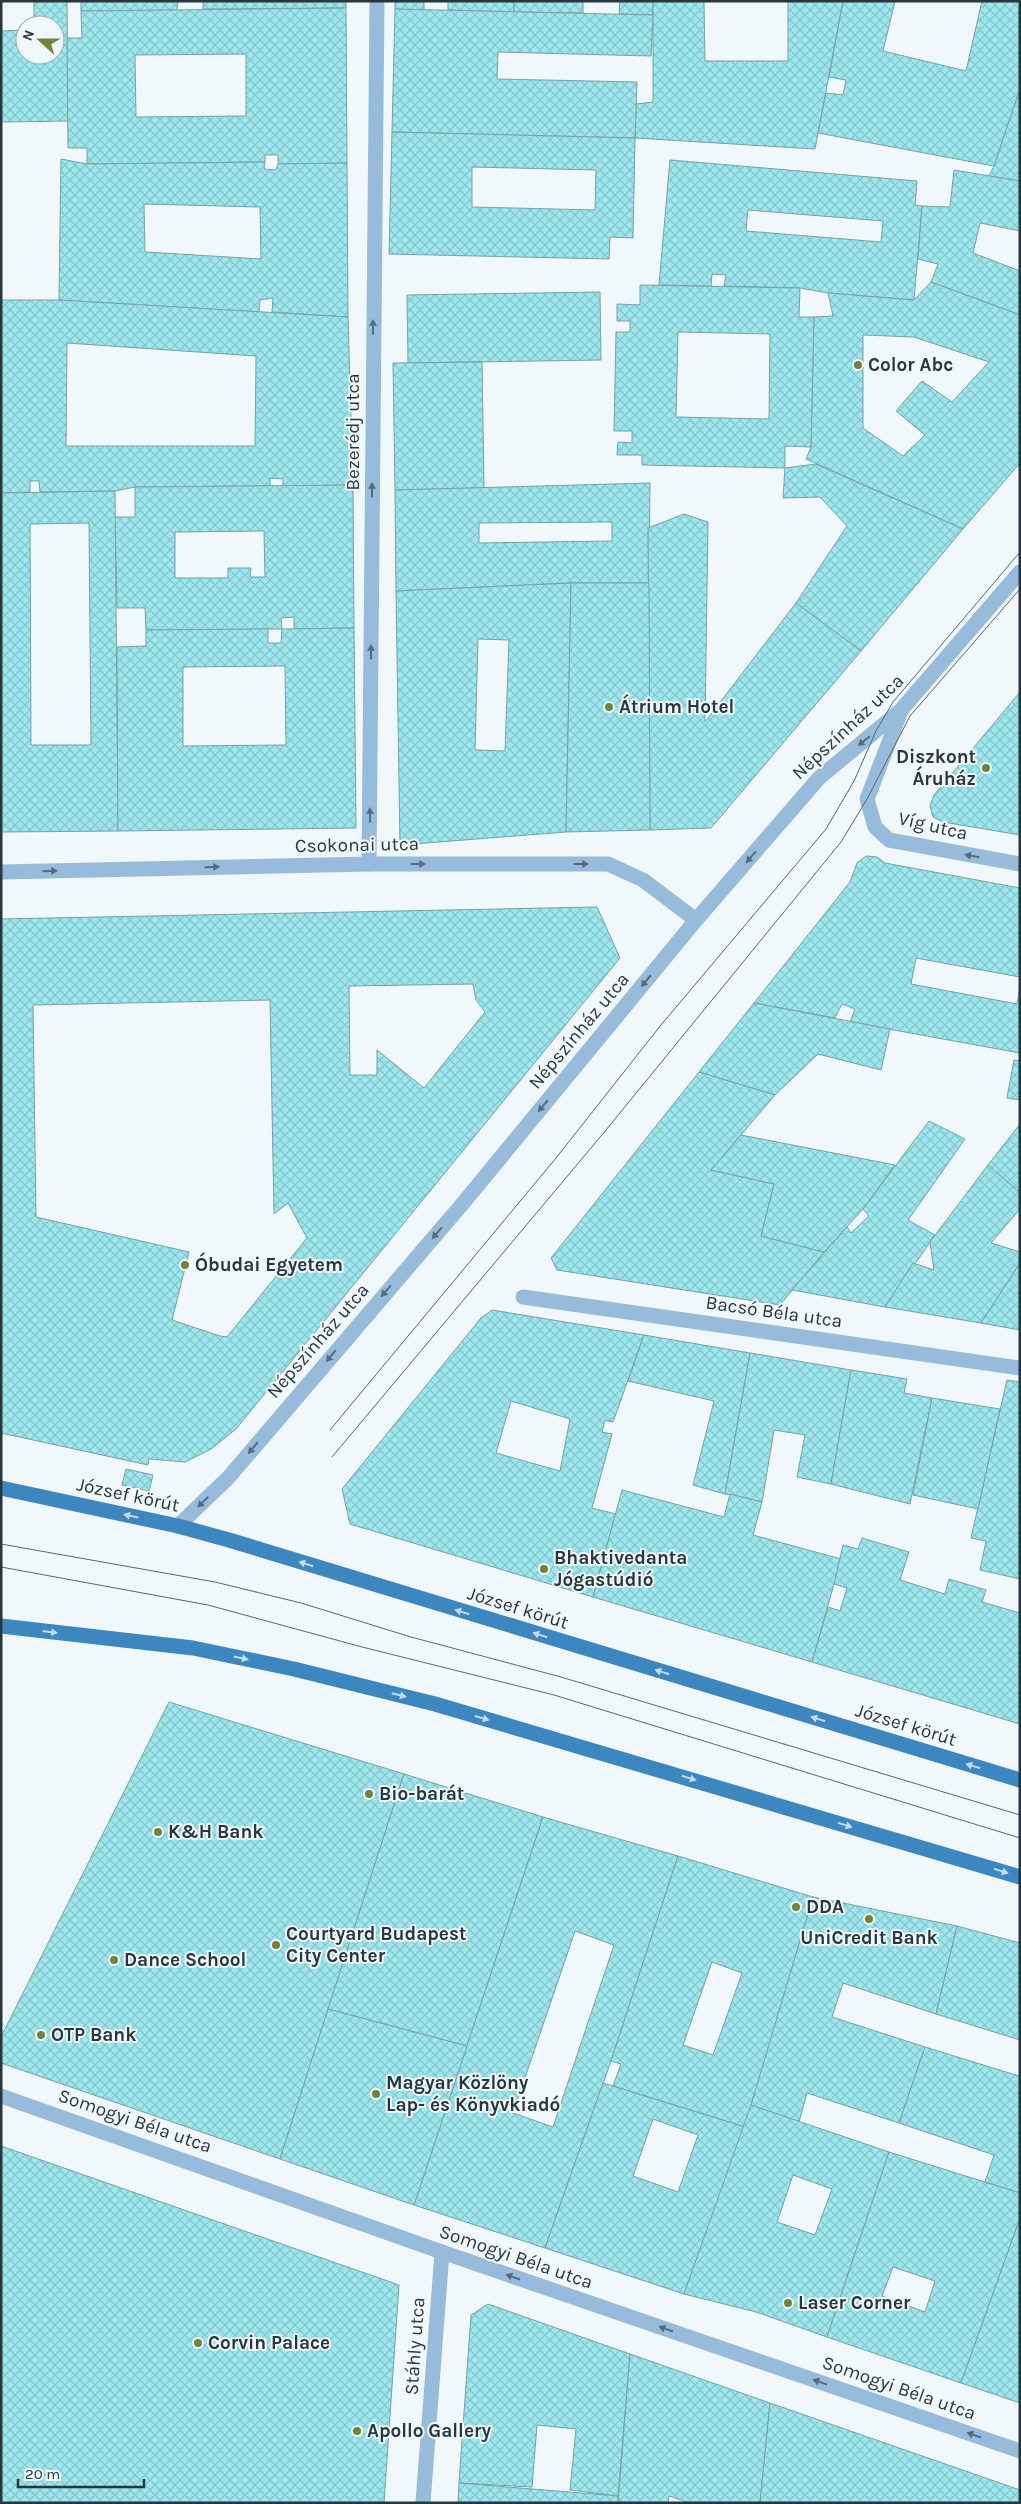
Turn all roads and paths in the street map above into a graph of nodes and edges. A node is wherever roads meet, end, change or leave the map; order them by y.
1 (377, 1) edge
2 (1020, 572) edge
3 (902, 710) junction
4 (369, 864) junction
5 (1020, 864) edge
6 (1, 872) edge
7 (696, 920) junction
8 (523, 1297) dead end
9 (1020, 1368) edge
10 (1, 1488) edge
11 (178, 1526) junction
12 (1, 1626) edge
13 (1020, 1780) edge
14 (1020, 1876) edge
15 (1, 2096) edge
16 (442, 2252) junction
17 (1020, 2451) edge
18 (423, 2503) edge

4 -> 1 street, Bezerédj utca
2 - 3 street, Népszínház utca
5 -> 3 street, Víg utca
3 -> 7 street, Népszínház utca
6 -> 4 street, Csokonai utca
4 -> 7 street, Csokonai utca
7 -> 11 street, Népszínház utca
8 - 9 street, Bacsó Béla utca
11 -> 10 main road, József körút
13 -> 11 main road, József körút
12 -> 14 main road
15 - 16 street, Somogyi Béla utca
17 -> 16 street, Somogyi Béla utca
16 - 18 street, Stáhly utca

